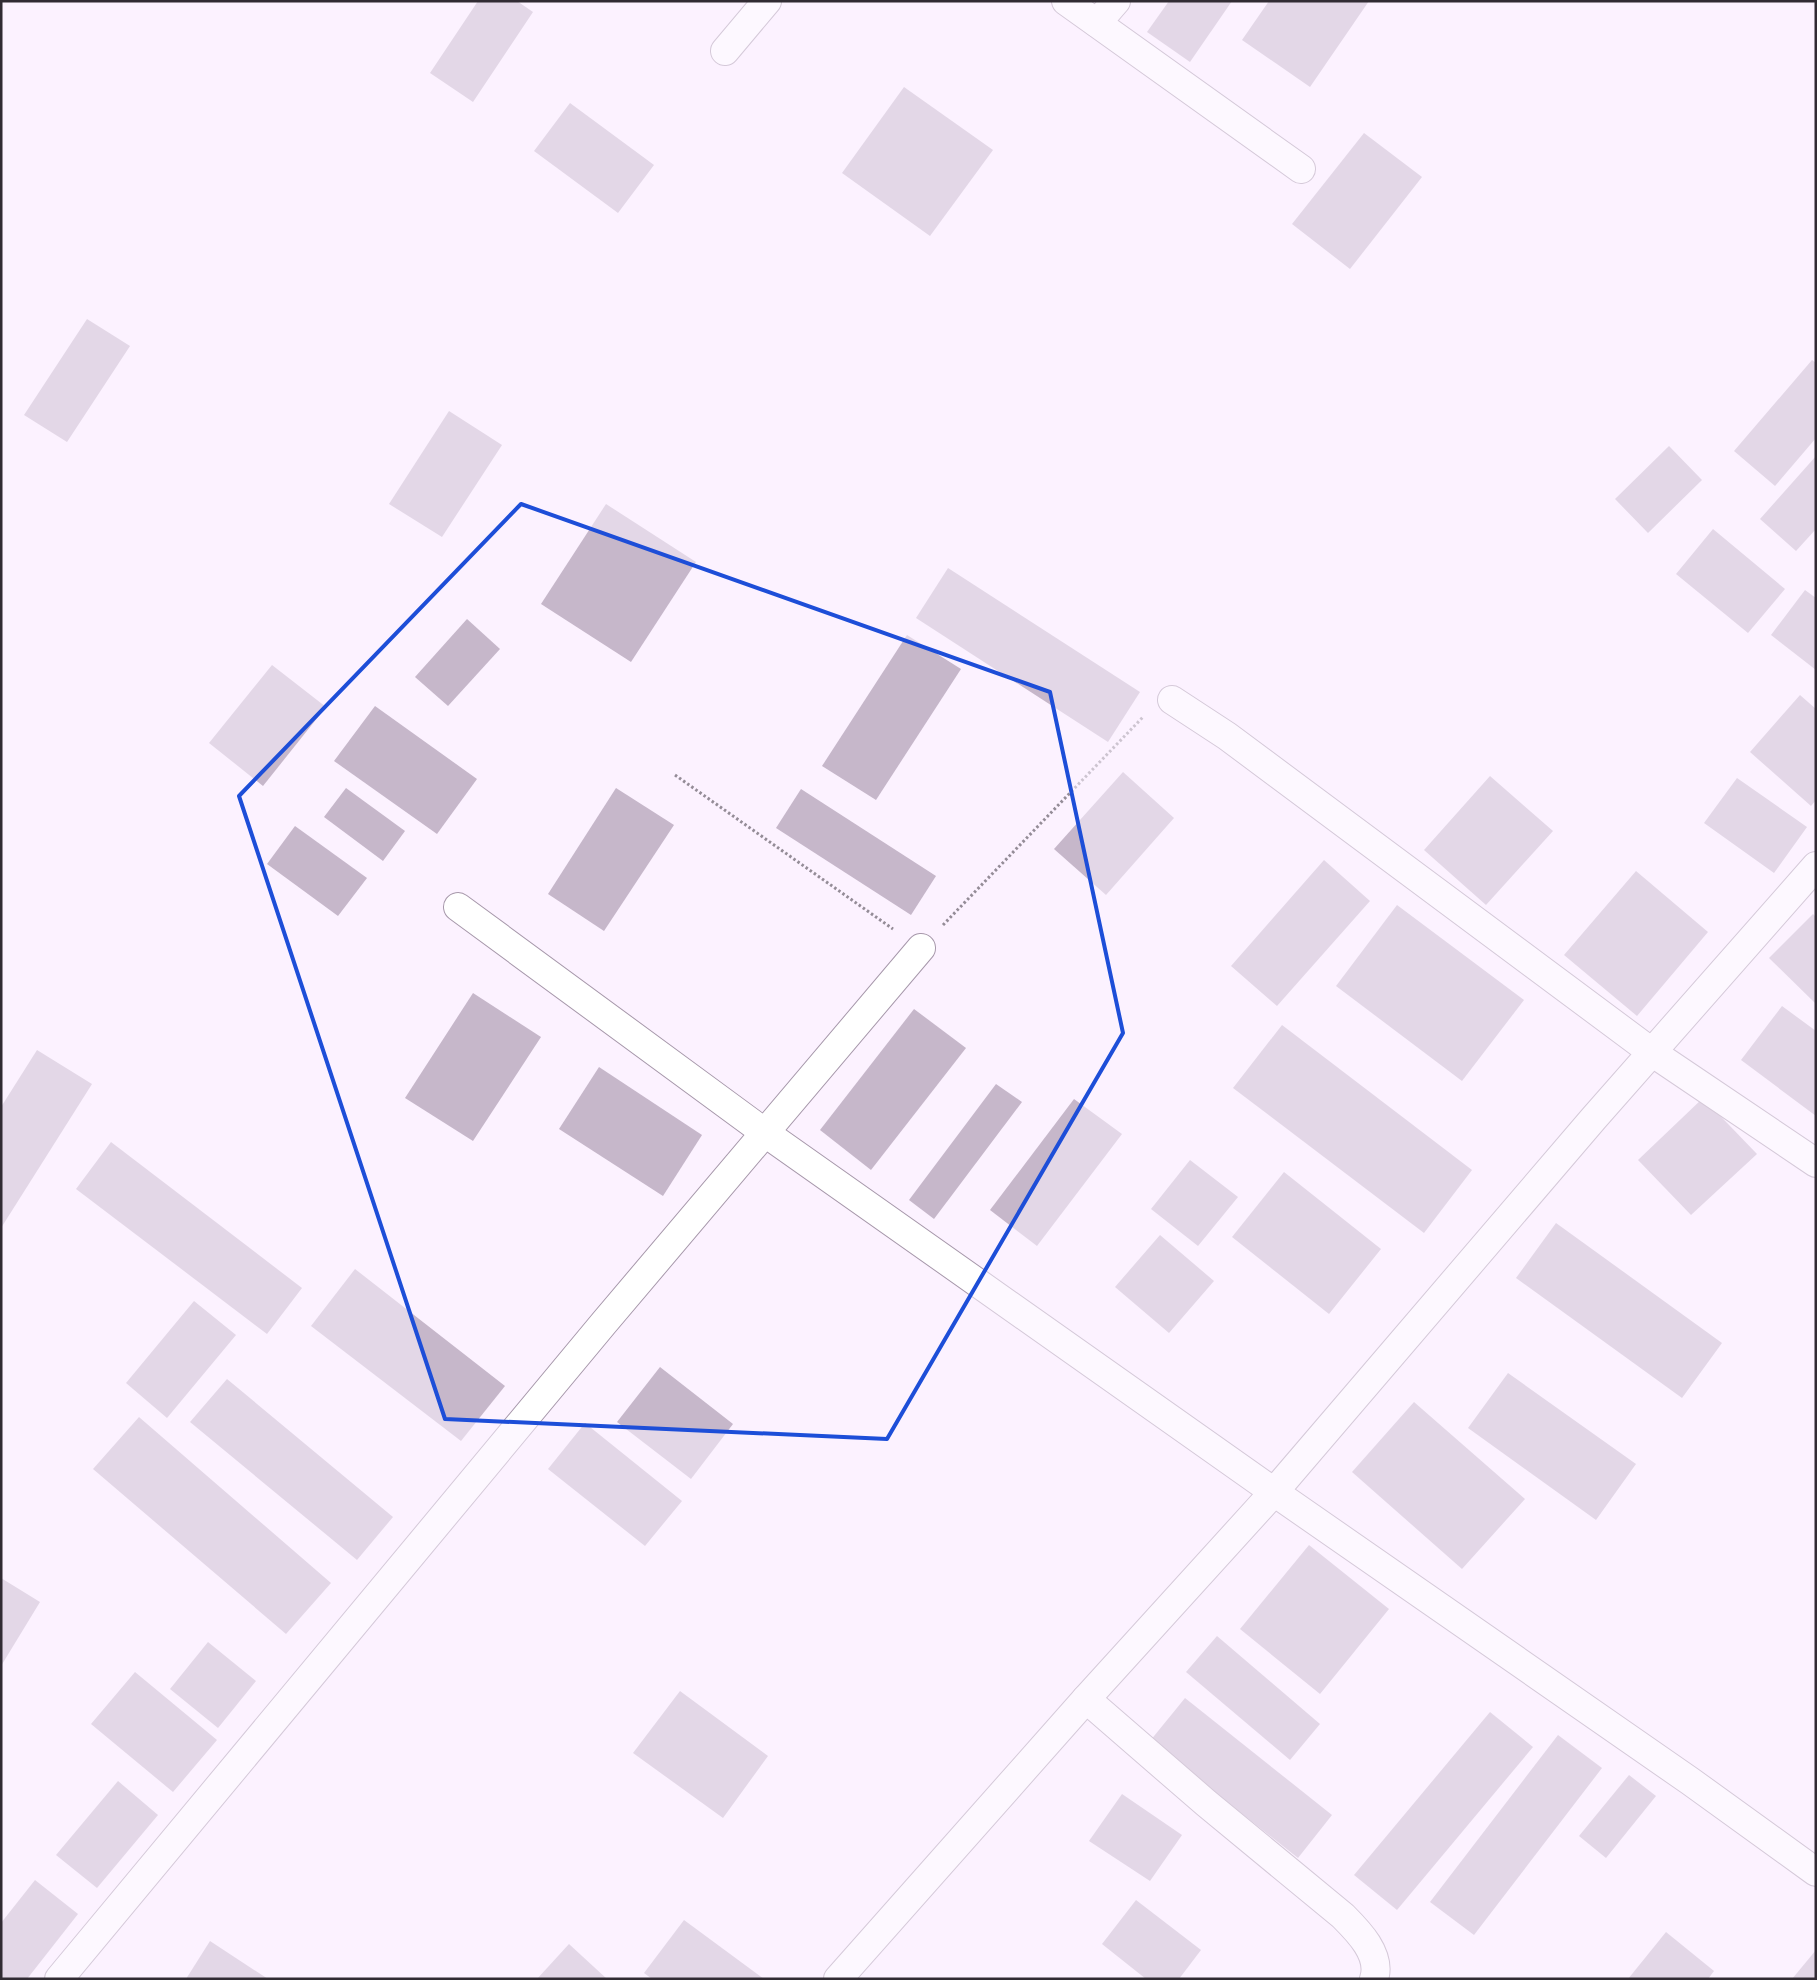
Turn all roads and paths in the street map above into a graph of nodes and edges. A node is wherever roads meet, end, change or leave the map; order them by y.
1 (767, 1) edge
2 (1066, 1) edge
3 (1116, 1) edge
4 (1097, 23) junction
5 (725, 51) dead end
6 (1301, 169) dead end
7 (1172, 700) joint
8 (675, 775) dead end
9 (1816, 866) edge
10 (458, 908) dead end
11 (920, 948) junction
12 (1653, 1053) junction
13 (764, 1132) junction
14 (1816, 1163) edge
15 (1274, 1492) junction
16 (1086, 1699) junction
17 (1816, 1872) edge
18 (59, 1979) edge
19 (838, 1979) edge
20 (1374, 1979) edge

1 - 5 street
2 - 4 street
3 - 4 street
4 - 6 street
7 - 11 path
7 - 12 street
8 - 11 path
9 - 12 street
10 - 13 street
11 - 13 street
12 - 14 street
12 - 15 street
13 - 15 street
13 - 18 street
15 - 16 street
15 - 17 street
16 - 19 street
16 - 20 street

